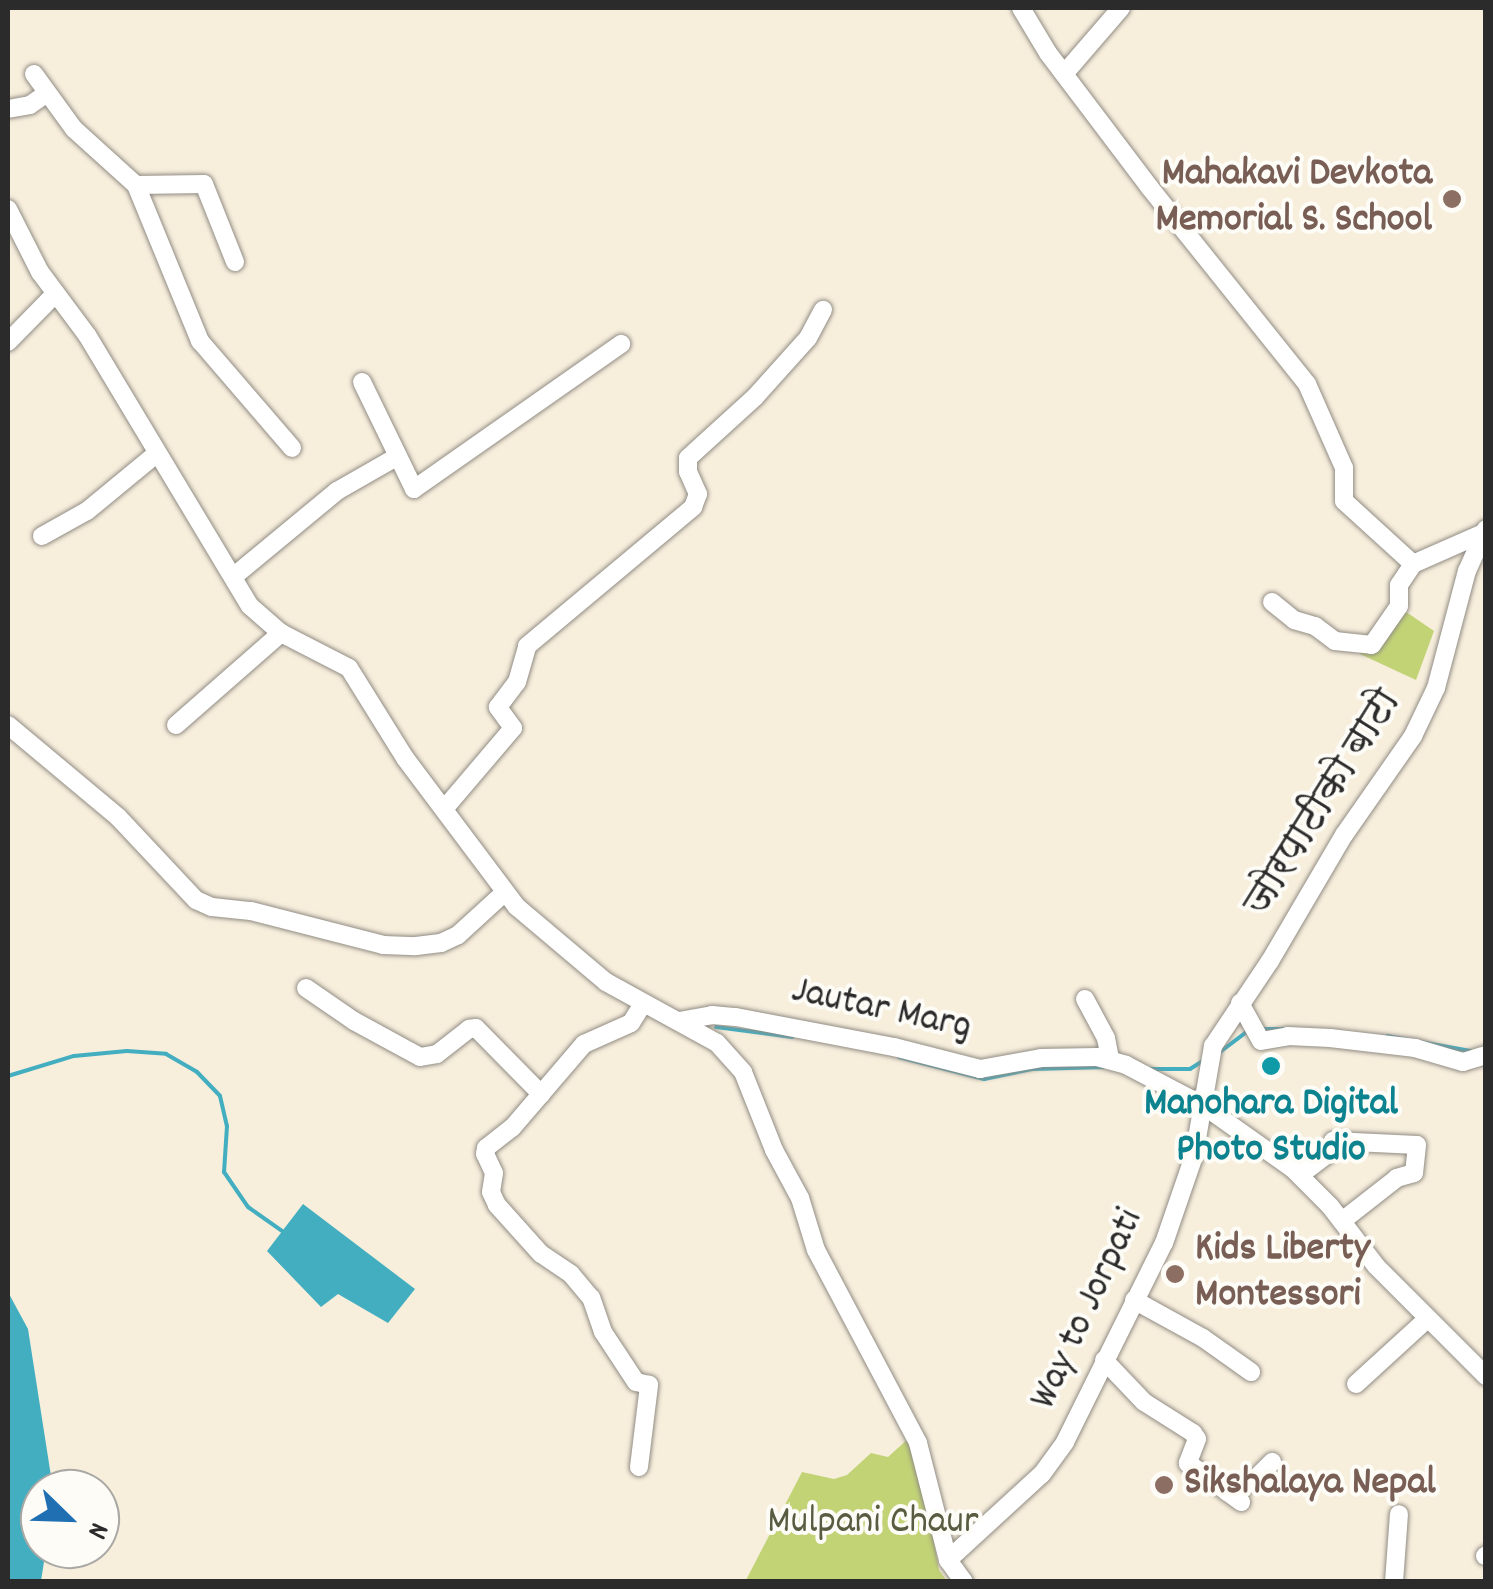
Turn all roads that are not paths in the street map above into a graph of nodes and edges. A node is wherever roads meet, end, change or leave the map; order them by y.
1 (1021, 8) edge
2 (1120, 8) edge
3 (34, 74) dead end
4 (1064, 74) junction
5 (46, 94) junction
6 (8, 108) edge
7 (136, 185) junction
8 (8, 210) edge
9 (235, 262) dead end
10 (55, 294) junction
11 (823, 310) dead end
12 (8, 342) edge
13 (621, 344) dead end
14 (362, 382) dead end
15 (292, 448) dead end
16 (155, 454) junction
17 (398, 456) junction
18 (42, 536) dead end
19 (1482, 540) edge
20 (1412, 564) junction
21 (233, 577) junction
22 (1272, 602) dead end
23 (280, 633) junction
24 (8, 724) edge
25 (176, 725) dead end
26 (446, 808) junction
27 (505, 892) junction
28 (306, 988) dead end
29 (1085, 999) dead end
30 (1240, 1003) junction
31 (643, 1004) junction
32 (679, 1021) junction
33 (1213, 1046) joint
34 (1486, 1055) edge
35 (1110, 1059) junction
36 (541, 1094) junction
37 (1204, 1106) junction
38 (1300, 1175) junction
39 (1342, 1222) junction
40 (1134, 1300) junction
41 (1426, 1320) junction
42 (1104, 1360) junction
43 (1250, 1372) dead end
44 (1486, 1376) edge
45 (1356, 1384) dead end
46 (1272, 1462) dead end
47 (638, 1467) dead end
48 (1399, 1514) dead end
49 (948, 1560) junction
50 (964, 1582) edge
51 (1394, 1582) edge

1 - 4 street
2 - 4 street
3 - 5 street
4 - 20 street
5 - 6 street
5 - 7 street
7 - 9 street
7 - 15 street
8 - 10 street
10 - 12 street
10 - 16 street
11 - 26 street
13 - 17 street
14 - 17 street
16 - 18 street
16 - 21 street
17 - 21 street
19 - 20 street
19 - 30 street, जोरपाटीको बाटो
20 - 22 street
21 - 23 street
23 - 25 street
23 - 26 street
24 - 27 street
26 - 27 street
27 - 31 street
28 - 36 street
29 - 35 street
30 - 33 street, जोरपाटीको बाटो
30 - 34 street
31 - 32 street
31 - 36 street
32 - 35 street, Jautar Marg
32 - 49 street
33 - 37 street, Way to Jorpati
35 - 37 street, Jautar Marg
36 - 47 street
37 - 38 street, Jautar Marg
37 - 40 street, Way to Jorpati
38 - 39 street, Jautar Marg
38 - 39 street
39 - 41 street, Jautar Marg
40 - 42 street, Way to Jorpati
40 - 43 street
41 - 44 street, Jautar Marg
41 - 45 street
42 - 46 street
42 - 49 street, Way to Jorpati
48 - 51 street
49 - 50 street

